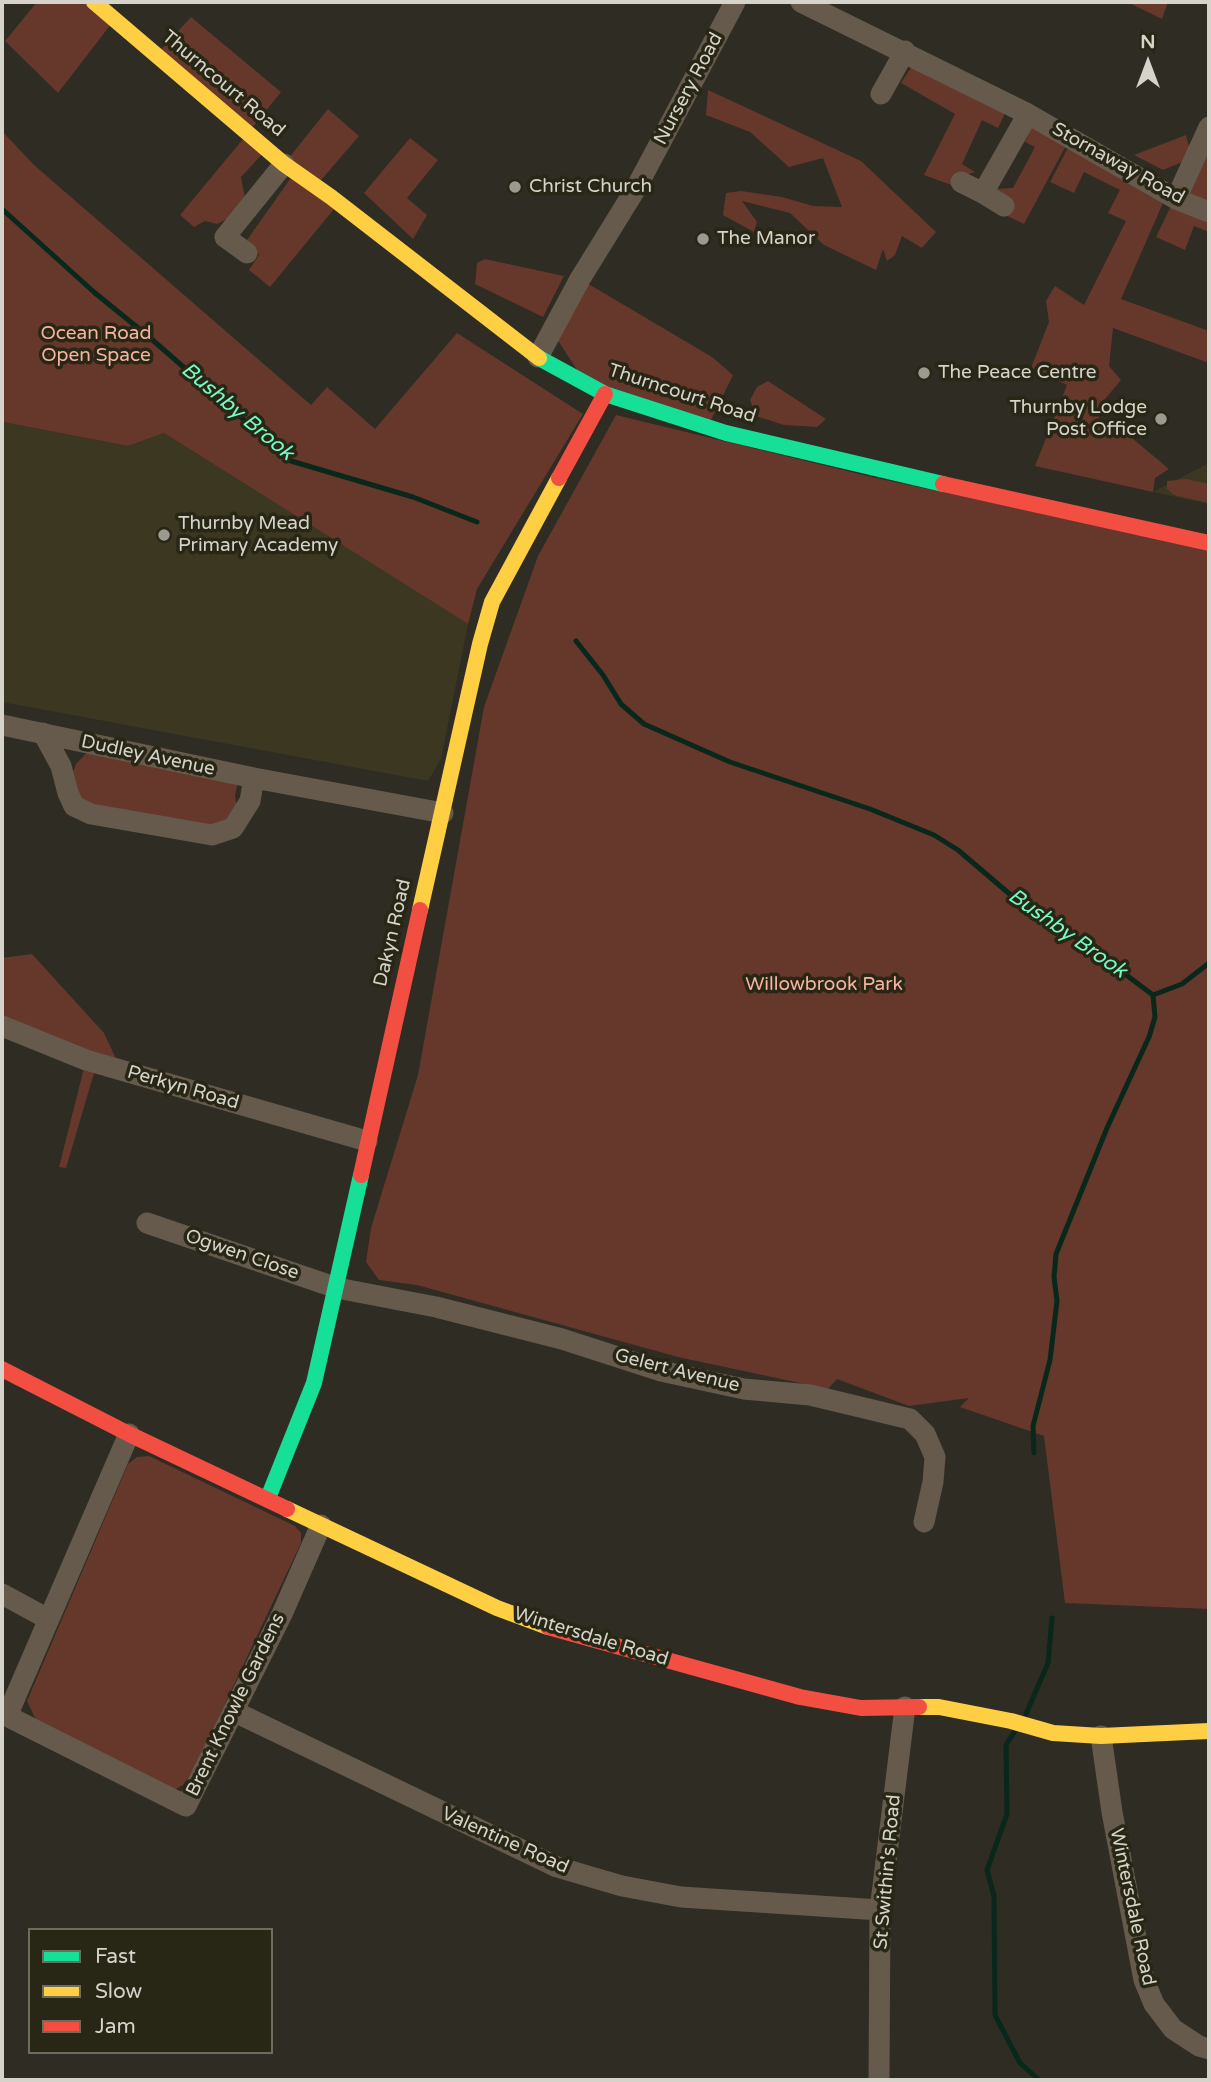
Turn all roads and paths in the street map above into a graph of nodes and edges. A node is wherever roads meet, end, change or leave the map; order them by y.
1 (94, 2) edge
2 (801, 2) edge
3 (730, 4) edge
4 (905, 51) junction
5 (881, 94) dead end
6 (1028, 114) junction
7 (1209, 127) edge
8 (284, 164) junction
9 (961, 182) dead end
10 (983, 193) junction
11 (1176, 199) junction
12 (1004, 206) dead end
13 (1209, 212) edge
14 (247, 253) dead end
15 (538, 357) junction
16 (605, 394) junction
17 (1209, 543) edge
18 (2, 725) edge
19 (43, 733) junction
20 (254, 778) junction
21 (443, 813) junction
22 (2, 1026) edge
23 (367, 1141) junction
24 (147, 1223) dead end
25 (337, 1287) junction
26 (2, 1370) edge
27 (129, 1434) junction
28 (268, 1498) junction
29 (924, 1522) dead end
30 (321, 1525) junction
31 (2, 1594) edge
32 (48, 1619) junction
33 (905, 1707) junction
34 (233, 1711) junction
35 (1209, 1731) edge
36 (1101, 1736) junction
37 (880, 1910) junction
38 (1209, 2049) edge
39 (878, 2080) edge

1 - 8 street, Thurncourt Road
2 - 4 street, Stornaway Road
3 - 15 street, Nursery Road
4 - 5 street
4 - 6 street, Stornaway Road
6 - 10 street
6 - 11 street, Stornaway Road
7 - 11 street
8 - 14 street
8 - 15 street, Thurncourt Road
9 - 10 street
10 - 12 street
11 - 13 street, Stornaway Road
15 - 16 street, Thurncourt Road
16 - 17 street, Thurncourt Road
16 - 21 street, Dakyn Road
18 - 19 street, Dudley Avenue
19 - 20 street, Dudley Avenue
19 - 20 street, Dudley Avenue
20 - 21 street, Dudley Avenue
21 - 23 street, Dakyn Road
22 - 23 street, Perkyn Road
23 - 25 street, Dakyn Road
24 - 25 street, Ogwen Close
25 - 28 street, Dakyn Road
25 - 29 street, Gelert Avenue
26 - 27 street, Wintersdale Road
27 - 28 street, Wintersdale Road
27 - 32 street, Brent Knowle Gardens
28 - 30 street, Wintersdale Road
30 - 33 street, Wintersdale Road
30 - 34 street, Brent Knowle Gardens
31 - 32 street
32 - 34 street, Brent Knowle Gardens
33 - 36 street, Wintersdale Road
33 - 37 street, St Swithin's Road
34 - 37 street, Valentine Road
35 - 36 street, Wintersdale Road
36 - 38 street, Wintersdale Road
37 - 39 street, St Swithin's Road

